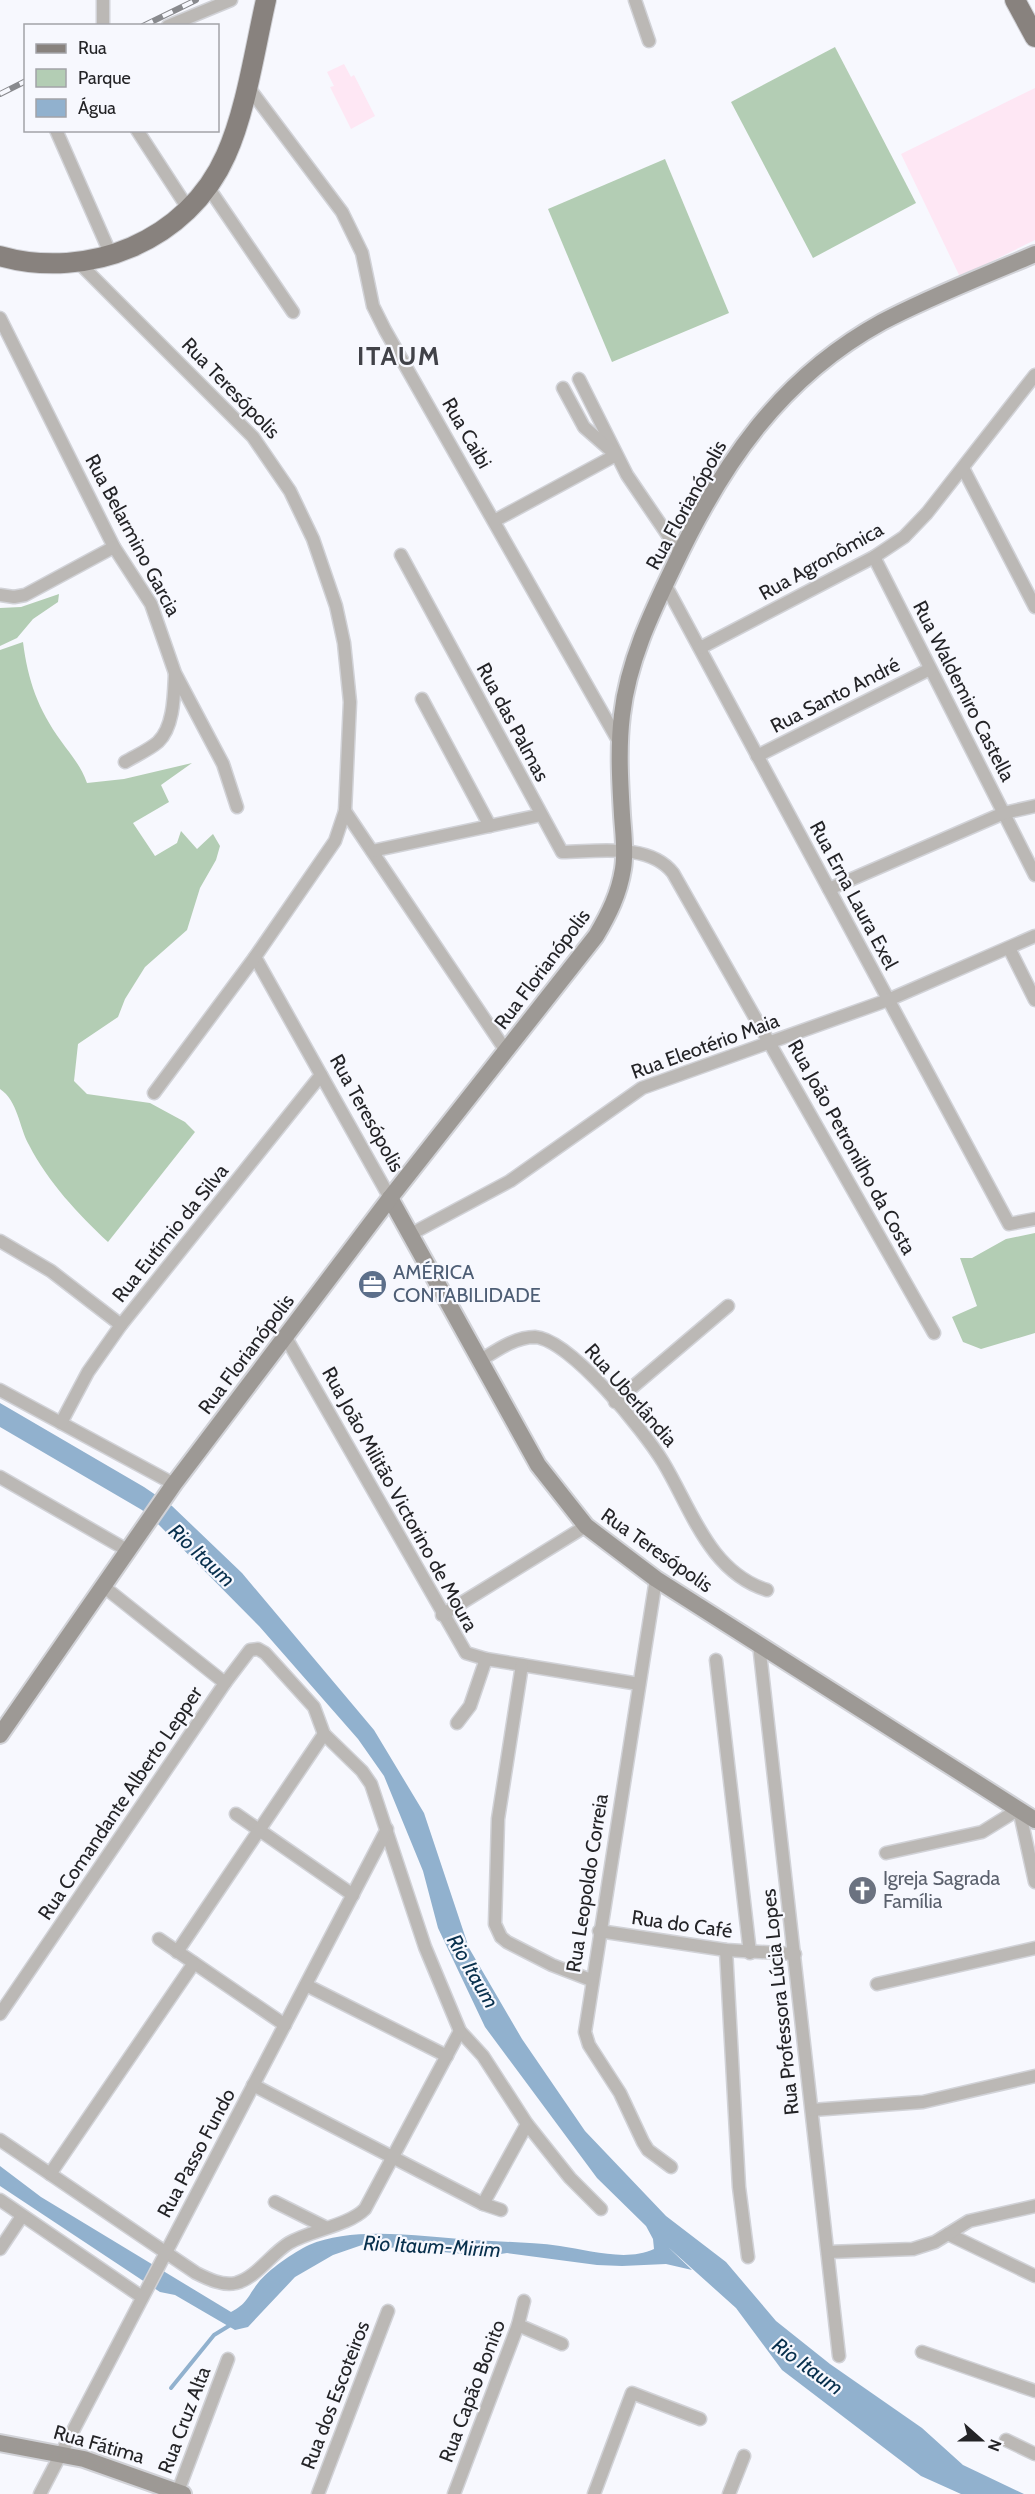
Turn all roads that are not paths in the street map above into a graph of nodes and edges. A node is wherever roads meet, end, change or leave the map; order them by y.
1 (103, 0) edge
2 (231, 0) edge
3 (266, 0) edge
4 (279, 0) edge
5 (635, 0) edge
6 (1015, 0) edge
7 (261, 20) junction
8 (103, 24) edge
9 (173, 24) edge
10 (1035, 37) edge
11 (650, 41) dead end
12 (246, 84) junction
13 (57, 132) edge
14 (138, 132) edge
15 (208, 187) junction
16 (189, 210) junction
17 (1035, 254) edge
18 (111, 255) junction
19 (0, 256) edge
20 (79, 264) junction
21 (293, 312) dead end
22 (0, 318) edge
23 (1035, 375) edge
24 (579, 379) dead end
25 (563, 388) dead end
26 (616, 454) junction
27 (963, 468) junction
28 (494, 521) junction
29 (114, 547) junction
30 (680, 553) junction
31 (400, 555) dead end
32 (874, 558) junction
33 (665, 584) junction
34 (0, 595) edge
35 (1035, 607) edge
36 (700, 648) junction
37 (930, 669) junction
38 (175, 673) junction
39 (422, 699) dead end
40 (619, 742) junction
41 (757, 756) junction
42 (125, 762) dead end
43 (1035, 806) edge
44 (237, 807) dead end
45 (345, 811) junction
46 (1004, 813) junction
47 (541, 815) junction
48 (490, 826) junction
49 (372, 851) junction
50 (624, 852) junction
51 (1035, 875) edge
52 (829, 889) junction
53 (1035, 936) edge
54 (1009, 948) junction
55 (255, 957) junction
56 (888, 1000) junction
57 (1035, 1000) edge
58 (770, 1042) junction
59 (506, 1051) junction
60 (321, 1075) junction
61 (154, 1093) dead end
62 (390, 1198) junction
63 (1035, 1219) edge
64 (411, 1234) junction
65 (0, 1241) edge
66 (728, 1306) dead end
67 (121, 1325) junction
68 (934, 1333) dead end
69 (285, 1336) junction
70 (481, 1360) junction
71 (0, 1390) edge
72 (615, 1402) junction
73 (61, 1423) junction
74 (0, 1477) edge
75 (174, 1484) junction
76 (586, 1526) junction
77 (128, 1550) junction
78 (656, 1579) junction
79 (103, 1586) junction
80 (767, 1590) dead end
81 (442, 1615) junction
82 (759, 1644) junction
83 (486, 1659) junction
84 (716, 1660) dead end
85 (522, 1665) junction
86 (225, 1683) junction
87 (639, 1684) junction
88 (457, 1723) dead end
89 (324, 1734) junction
90 (0, 1735) edge
91 (1019, 1809) junction
92 (236, 1814) dead end
93 (1035, 1820) edge
94 (387, 1829) junction
95 (259, 1830) junction
96 (886, 1853) dead end
97 (1035, 1882) edge
98 (353, 1895) junction
99 (599, 1931) junction
100 (159, 1939) dead end
101 (1035, 1948) edge
102 (726, 1950) junction
103 (177, 1952) junction
104 (750, 1953) junction
105 (795, 1954) junction
106 (194, 1963) junction
107 (591, 1980) junction
108 (877, 1984) dead end
109 (306, 1985) junction
110 (0, 2014) edge
111 (285, 2025) junction
112 (460, 2031) junction
113 (447, 2056) junction
114 (1035, 2076) edge
115 (254, 2085) junction
116 (812, 2110) junction
117 (527, 2124) junction
118 (0, 2140) edge
119 (393, 2157) junction
120 (671, 2167) dead end
121 (50, 2174) junction
122 (0, 2200) edge
123 (275, 2202) dead end
124 (483, 2204) junction
125 (1035, 2206) edge
126 (601, 2209) dead end
127 (501, 2210) dead end
128 (22, 2216) junction
129 (325, 2227) junction
130 (948, 2234) junction
131 (0, 2248) edge
132 (828, 2252) junction
133 (164, 2256) junction
134 (748, 2257) dead end
135 (1035, 2276) edge
136 (145, 2294) junction
137 (525, 2301) dead end
138 (388, 2311) dead end
139 (518, 2325) junction
140 (562, 2344) dead end
141 (922, 2352) dead end
142 (839, 2356) dead end
143 (228, 2359) dead end
144 (1035, 2391) edge
145 (700, 2419) dead end
146 (1006, 2440) dead end
147 (0, 2443) edge
148 (61, 2453) junction
149 (1035, 2454) edge
150 (744, 2456) dead end
151 (179, 2493) edge
152 (40, 2494) edge
153 (318, 2494) edge
154 (454, 2494) edge
155 (594, 2494) edge
156 (729, 2494) edge

1 - 8 street
2 - 9 street
3 - 7 main road
4 - 7 main road
5 - 11 street
6 - 10 main road
7 - 12 main road
12 - 15 main road
12 - 28 street, Rua Caibi
13 - 18 street
14 - 16 street
15 - 16 main road
15 - 21 street
16 - 18 main road
17 - 30 main road, Rua Florianópolis
18 - 20 main road
19 - 20 main road
20 - 45 street, Rua Teresópolis
22 - 29 street, Rua Belarmino Garcia
23 - 27 street, Rua Agronômica
24 - 26 street
25 - 26 street
26 - 28 street
26 - 30 street
27 - 32 street, Rua Agronômica
27 - 35 street
28 - 40 street, Rua Caibi
29 - 34 street
29 - 38 street, Rua Belarmino Garcia
30 - 33 main road, Rua Florianópolis
31 - 47 street, Rua das Palmas
32 - 36 street, Rua Agronômica
32 - 37 street, Rua Waldemiro Castella
33 - 36 street, Rua Erna Laura Exel
33 - 40 main road, Rua Florianópolis
36 - 41 street, Rua Erna Laura Exel
37 - 41 street, Rua Santo André
37 - 46 street, Rua Waldemiro Castella
38 - 42 street
38 - 44 street, Rua Belarmino Garcia
39 - 48 street
40 - 50 main road, Rua Florianópolis
41 - 52 street, Rua Erna Laura Exel
43 - 46 street
45 - 49 street
45 - 55 street, Rua Teresópolis
46 - 51 street, Rua Waldemiro Castella
46 - 52 street
47 - 48 street
47 - 50 street, Rua das Palmas
48 - 49 street
49 - 59 street
50 - 58 street, Rua João Petronilho da Costa
50 - 59 main road, Rua Florianópolis
52 - 56 street, Rua Erna Laura Exel
53 - 54 street, Rua Eleotério Maia
54 - 56 street, Rua Eleotério Maia
54 - 57 street
55 - 60 street, Rua Teresópolis
55 - 61 street
56 - 58 street, Rua Eleotério Maia
56 - 63 street, Rua Erna Laura Exel
58 - 64 street, Rua Eleotério Maia
58 - 68 street, Rua João Petronilho da Costa
59 - 62 main road, Rua Florianópolis
60 - 62 street, Rua Teresópolis
60 - 67 street, Rua Eutímio da Silva
62 - 64 main road, Rua Teresópolis
62 - 69 main road, Rua Florianópolis
64 - 70 main road, Rua Teresópolis
65 - 67 street
66 - 72 street
67 - 73 street, Rua Eutímio da Silva
69 - 75 main road, Rua Florianópolis
69 - 81 street, Rua João Militão Victorino de Moura
70 - 72 street, Rua Uberlândia
70 - 76 main road, Rua Teresópolis
71 - 73 street
72 - 80 street, Rua Uberlândia
73 - 75 street
74 - 77 street
75 - 77 main road, Rua Florianópolis
76 - 78 main road, Rua Teresópolis
76 - 81 street
77 - 79 main road, Rua Florianópolis
78 - 82 main road, Rua Teresópolis
78 - 87 street, Rua Leopoldo Correia
79 - 86 street, Rua Comandante Alberto Lepper
79 - 90 main road, Rua Florianópolis
81 - 83 street, Rua João Militão Victorino de Moura
82 - 91 main road, Rua Teresópolis
82 - 105 street, Rua Professora Lúcia Lopes
83 - 85 street, Rua João Militão Victorino de Moura
83 - 88 street
84 - 104 street
85 - 87 street, Rua João Militão Victorino de Moura
85 - 107 street
86 - 89 street
86 - 110 street, Rua Comandante Alberto Lepper
87 - 99 street, Rua Leopoldo Correia
89 - 94 street
89 - 95 street
91 - 93 main road, Rua Teresópolis
91 - 96 street
91 - 97 street
92 - 95 street
94 - 98 street, Rua Passo Fundo
94 - 112 street
95 - 98 street
95 - 103 street
98 - 109 street, Rua Passo Fundo
99 - 102 street, Rua do Café
99 - 107 street, Rua Leopoldo Correia
100 - 103 street
101 - 108 street
102 - 104 street, Rua do Café
102 - 134 street
103 - 106 street
104 - 105 street, Rua do Café
105 - 116 street, Rua Professora Lúcia Lopes
106 - 111 street
106 - 121 street
107 - 120 street, Rua Leopoldo Correia
109 - 111 street, Rua Passo Fundo
109 - 113 street
111 - 115 street, Rua Passo Fundo
112 - 113 street
112 - 117 street
113 - 119 street
114 - 116 street
115 - 119 street
115 - 133 street, Rua Passo Fundo
116 - 132 street, Rua Professora Lúcia Lopes
117 - 124 street
117 - 126 street
118 - 121 street
119 - 124 street
119 - 129 street
121 - 133 street
122 - 128 street
123 - 129 street
124 - 127 street
125 - 130 street
128 - 131 street
128 - 136 street
129 - 133 street
130 - 132 street
130 - 135 street
132 - 142 street, Rua Professora Lúcia Lopes
133 - 136 street, Rua Passo Fundo
136 - 148 street, Rua Passo Fundo
137 - 139 street, Rua Capão Bonito
138 - 153 street, Rua dos Escoteiros
139 - 140 street
139 - 154 street, Rua Capão Bonito
141 - 144 street
143 - 151 street, Rua Cruz Alta
145 - 155 street
146 - 149 street
147 - 148 main road, Rua Fátima
148 - 151 main road, Rua Fátima
148 - 152 street, Rua Passo Fundo
150 - 156 street

